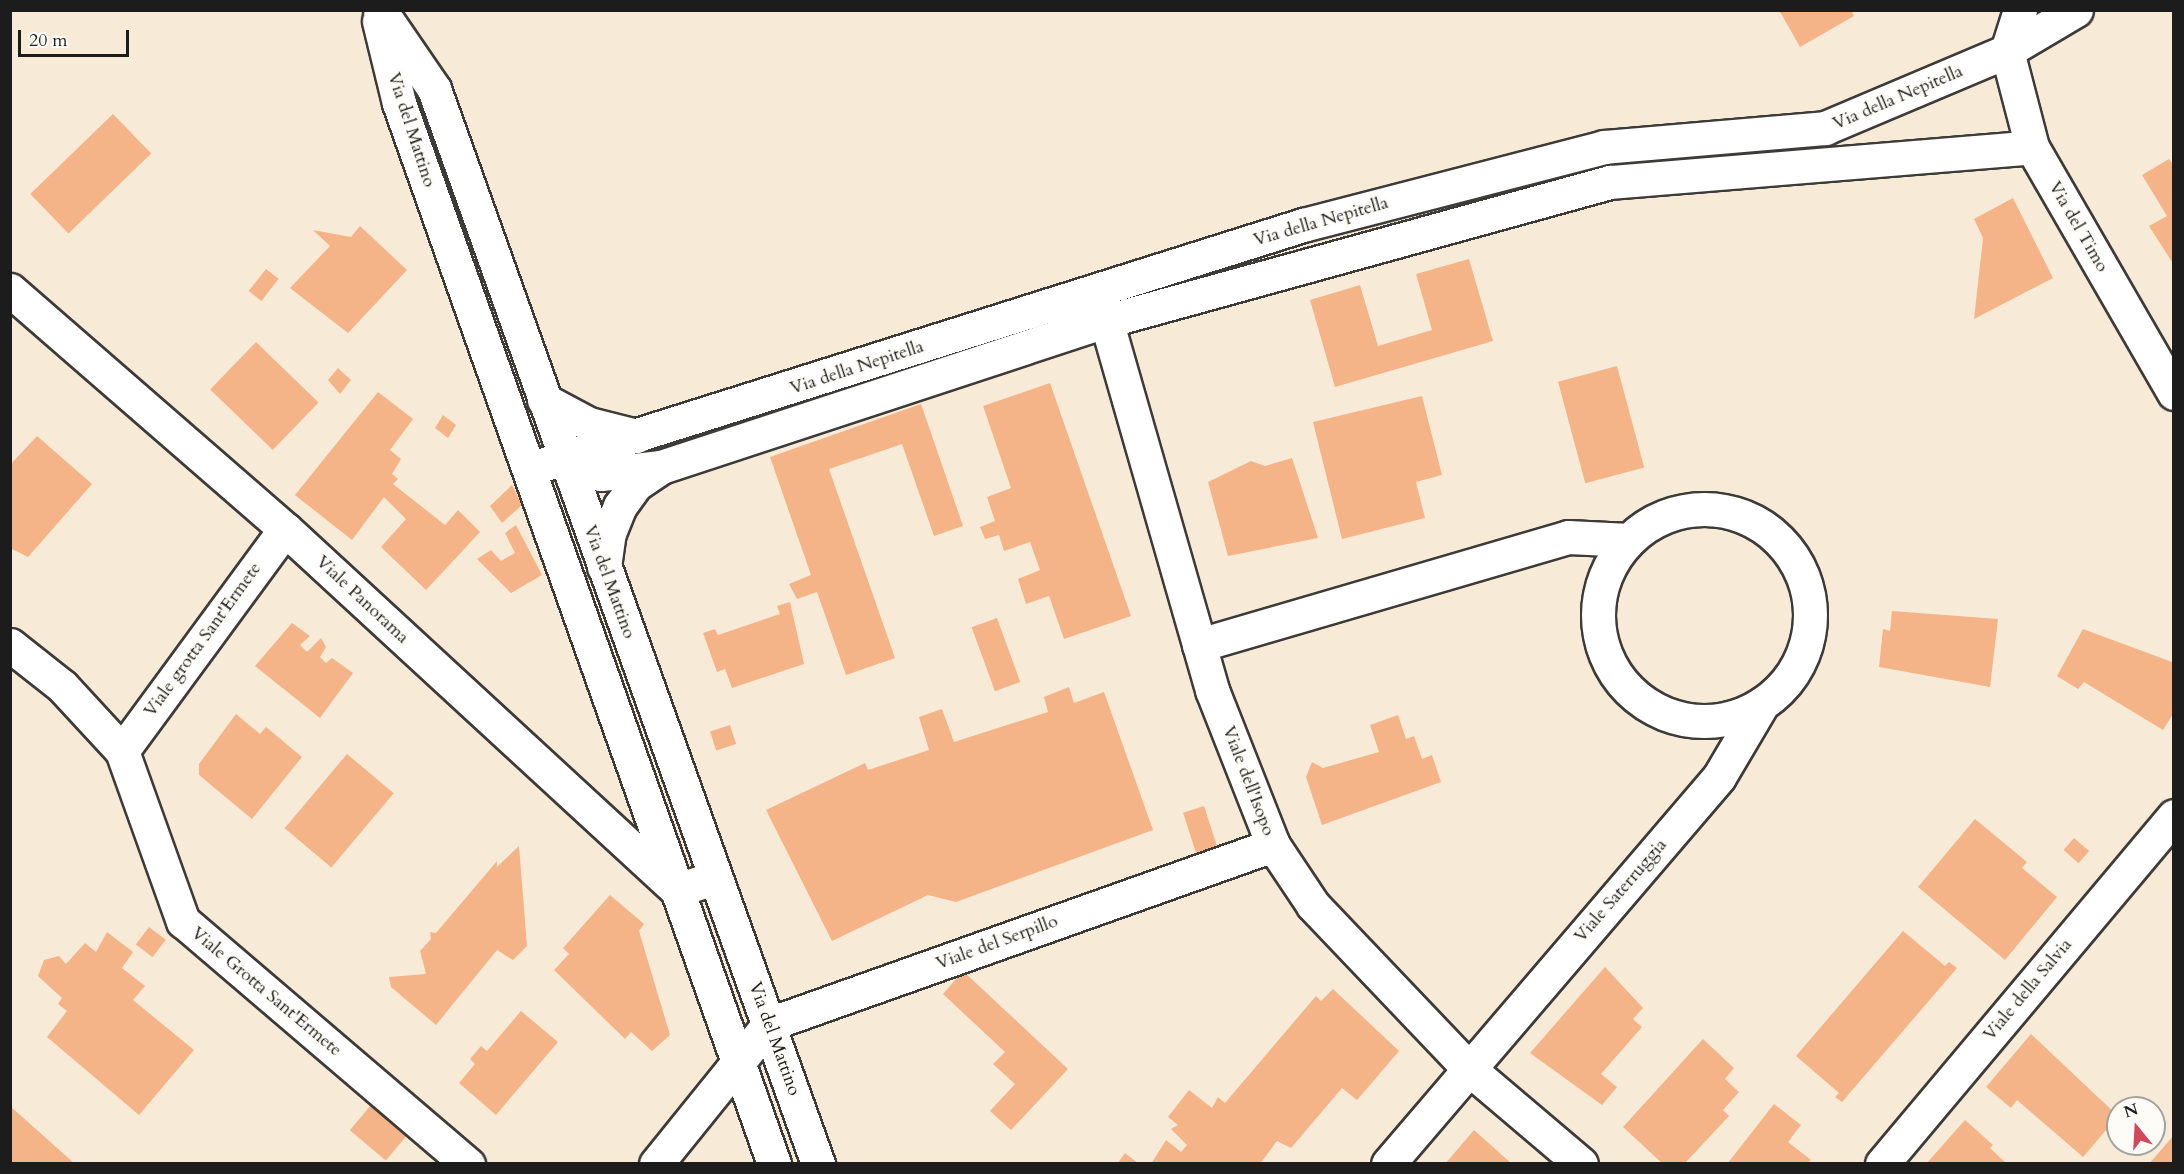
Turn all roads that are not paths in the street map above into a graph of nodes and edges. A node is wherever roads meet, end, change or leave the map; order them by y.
1 (378, 10) edge
2 (2019, 10) edge
3 (2076, 10) edge
4 (2007, 51) junction
5 (2032, 147) junction
6 (10, 290) edge
7 (1102, 306) junction
8 (2174, 393) edge
9 (544, 399) junction
10 (640, 436) junction
11 (565, 458) junction
12 (661, 467) junction
13 (529, 469) junction
14 (285, 529) junction
15 (1629, 540) junction
16 (604, 567) junction
17 (10, 645) edge
18 (1199, 645) junction
19 (1762, 704) junction
20 (122, 752) junction
21 (2174, 816) edge
22 (1273, 845) junction
23 (715, 878) junction
24 (677, 890) junction
25 (769, 1024) junction
26 (740, 1066) junction
27 (1468, 1068) junction
28 (468, 1164) edge
29 (656, 1164) edge
30 (774, 1164) edge
31 (818, 1164) edge
32 (1388, 1164) edge
33 (1581, 1164) edge
34 (1882, 1164) edge

1 - 9 street, Via del Mattino
1 - 13 street, Via del Mattino
2 - 4 street
3 - 4 street, Via della Nepitella
4 - 5 street, Via del Timo
4 - 7 street, Via della Nepitella
5 - 7 street, Via della Nepitella
5 - 8 street, Via del Timo
6 - 14 street, Viale Panorama
7 - 10 street, Via della Nepitella
7 - 12 street, Via della Nepitella
7 - 18 street, Viale dell'Isopo
9 - 10 street
9 - 11 street, Via del Mattino
10 - 11 street, Via della Nepitella
11 - 12 street, Via della Nepitella
11 - 13 street
11 - 16 street, Via del Mattino
12 - 16 street, Via della Nepitella
13 - 24 street, Via del Mattino
14 - 20 street, Viale grotta Sant'Ermete
14 - 24 street, Viale Panorama
15 - 18 street
15 - 19 street, Viale Saterruggia
15 - 19 street, Viale Saterruggia
16 - 23 street, Via del Mattino
17 - 20 street, Viale Grotta Sant'Ermete
18 - 22 street, Viale dell'Isopo
19 - 27 street, Viale Saterruggia
20 - 28 street, Viale Grotta Sant'Ermete
21 - 34 street, Viale della Salvia
22 - 25 street, Viale del Serpillo
22 - 27 street, Viale dell'Isopo
23 - 24 street
23 - 25 street, Via del Mattino
24 - 26 street, Via del Mattino
25 - 26 street
25 - 31 street, Via del Mattino
26 - 29 street
26 - 30 street, Via del Mattino
27 - 32 street, Viale Saterruggia
27 - 33 street, Viale dell'Isopo

